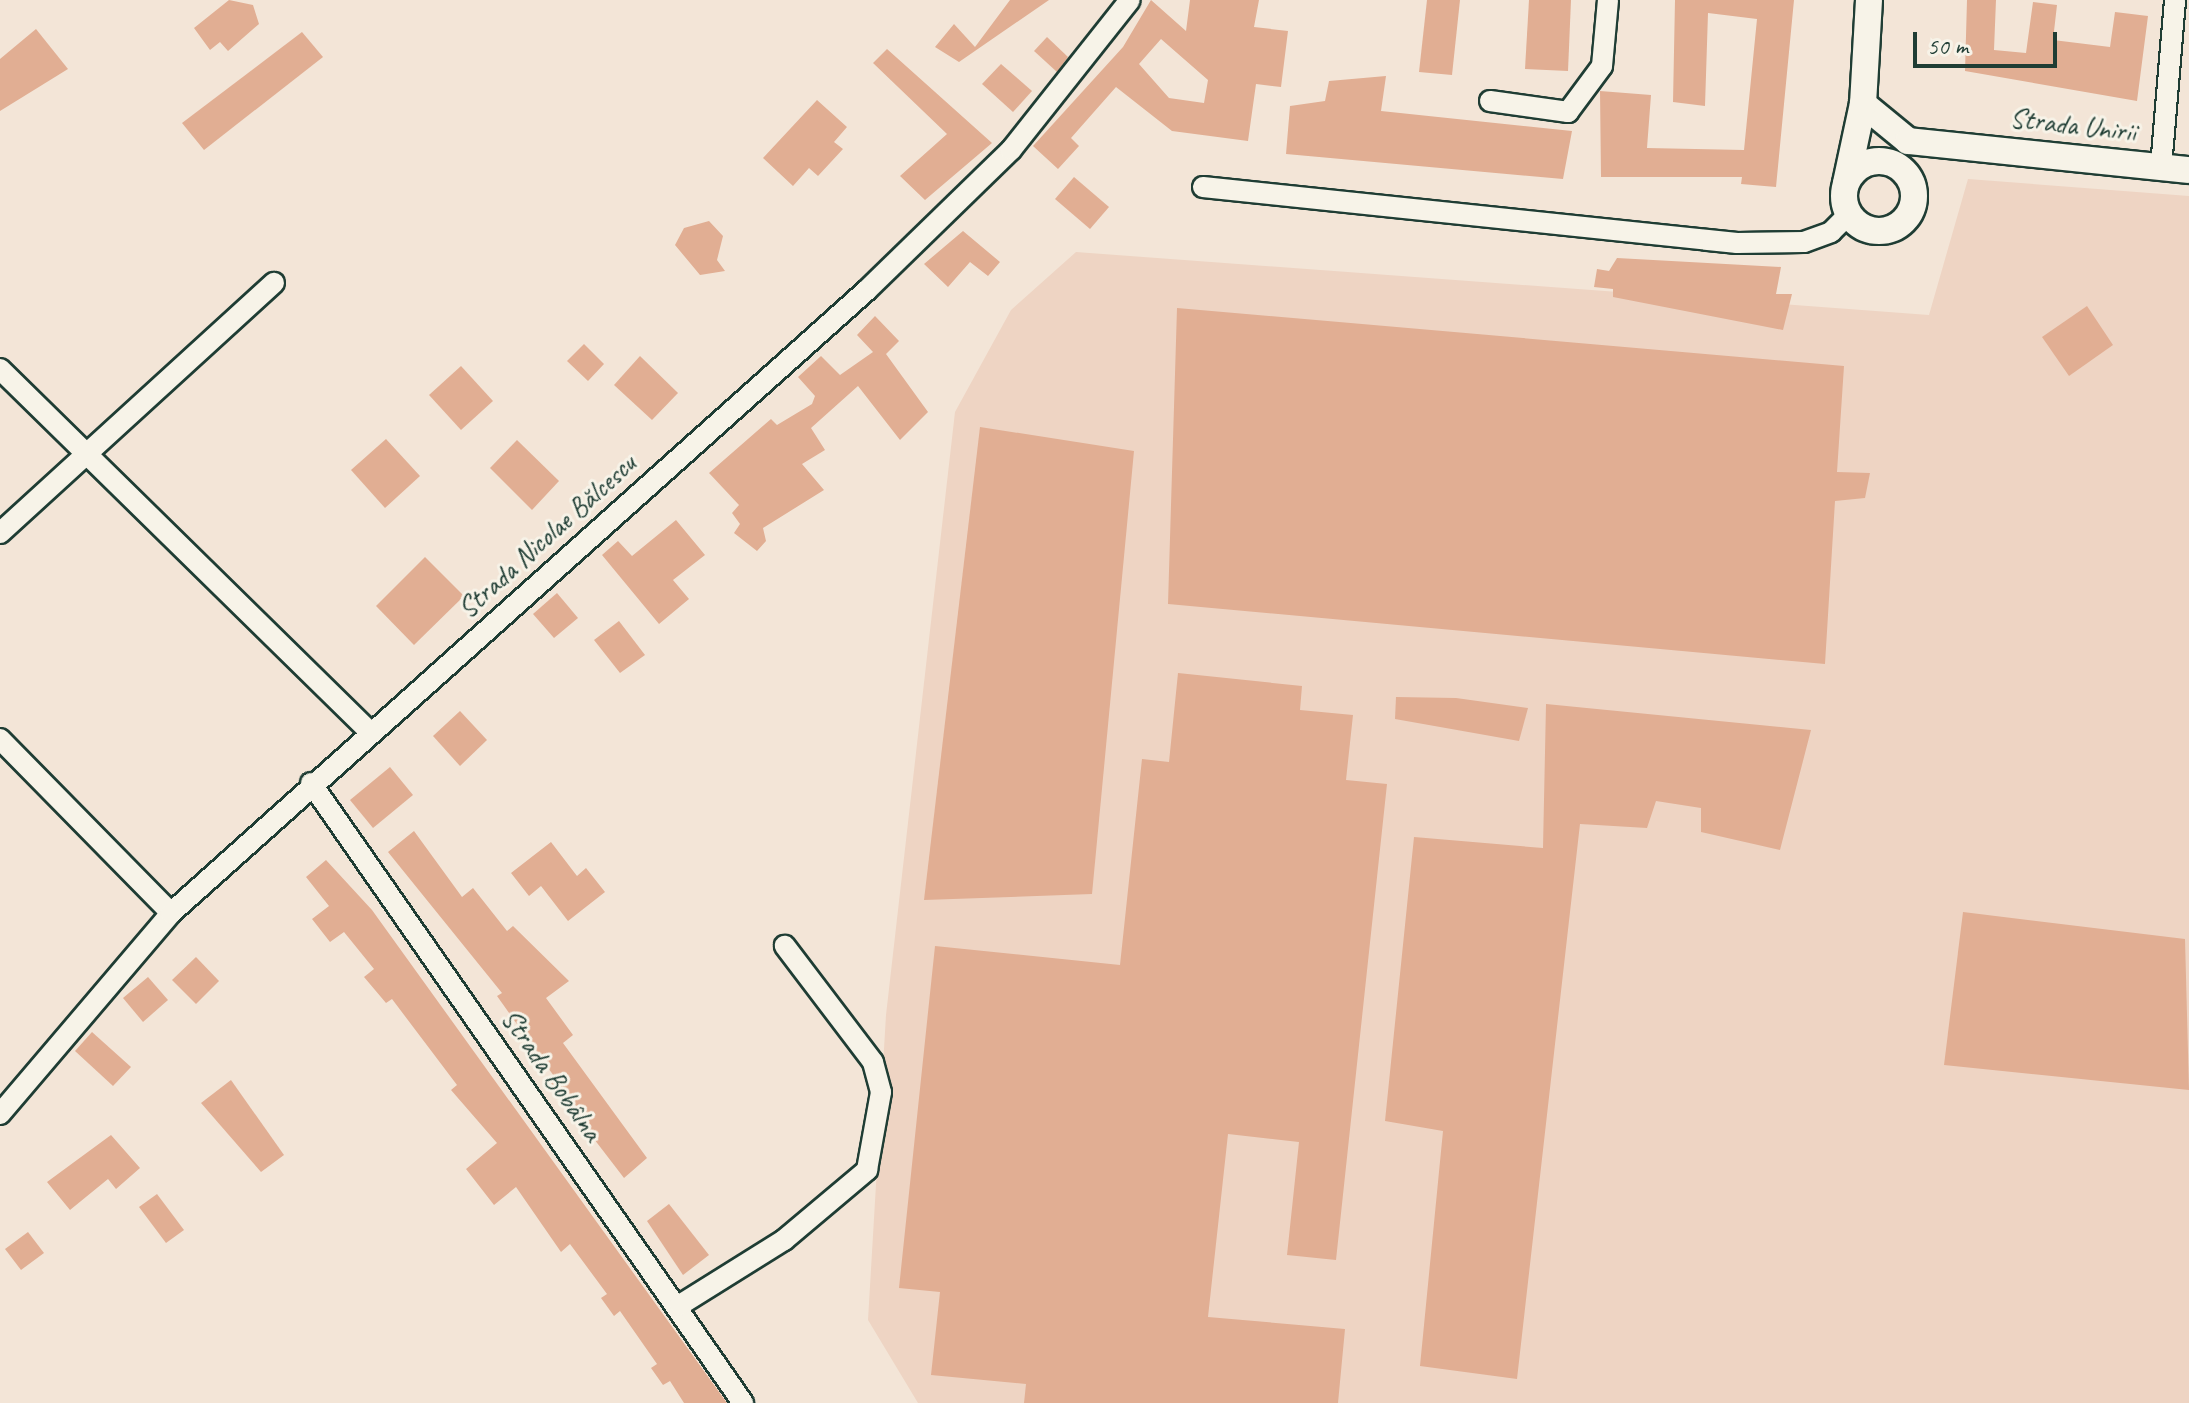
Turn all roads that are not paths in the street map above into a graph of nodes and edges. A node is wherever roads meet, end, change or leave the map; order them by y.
1 (1130, 0) edge
2 (1608, 0) edge
3 (1869, 0) edge
4 (2175, 0) edge
5 (1490, 101) dead end
6 (1863, 104) junction
7 (1921, 143) junction
8 (1950, 144) junction
9 (2161, 167) junction
10 (2189, 170) edge
11 (1900, 171) junction
12 (1846, 183) junction
13 (1203, 187) dead end
14 (1849, 214) junction
15 (274, 283) dead end
16 (0, 369) edge
17 (85, 452) junction
18 (0, 533) edge
19 (369, 731) junction
20 (0, 739) edge
21 (311, 783) junction
22 (171, 913) junction
23 (785, 946) dead end
24 (0, 1114) edge
25 (680, 1305) junction
26 (743, 1403) edge

1 - 19 street, Strada Nicolae Bălcescu
2 - 5 street
3 - 6 main road
4 - 9 street
6 - 7 main road, Strada Unirii
6 - 11 main road
6 - 12 main road
7 - 8 main road, Strada Unirii
7 - 11 main road
8 - 9 main road, Strada Unirii
8 - 11 main road
9 - 10 main road, Strada Unirii
11 - 12 main road
11 - 14 main road
12 - 14 main road
13 - 14 street
15 - 17 street
16 - 17 street
17 - 18 street
17 - 19 street
19 - 21 street, Strada Nicolae Bălcescu
20 - 22 street
21 - 22 street, Strada Nicolae Bălcescu
21 - 25 street, Strada Bobâlna
22 - 24 street, Strada Nicolae Bălcescu
23 - 25 street
25 - 26 street, Strada Bobâlna

